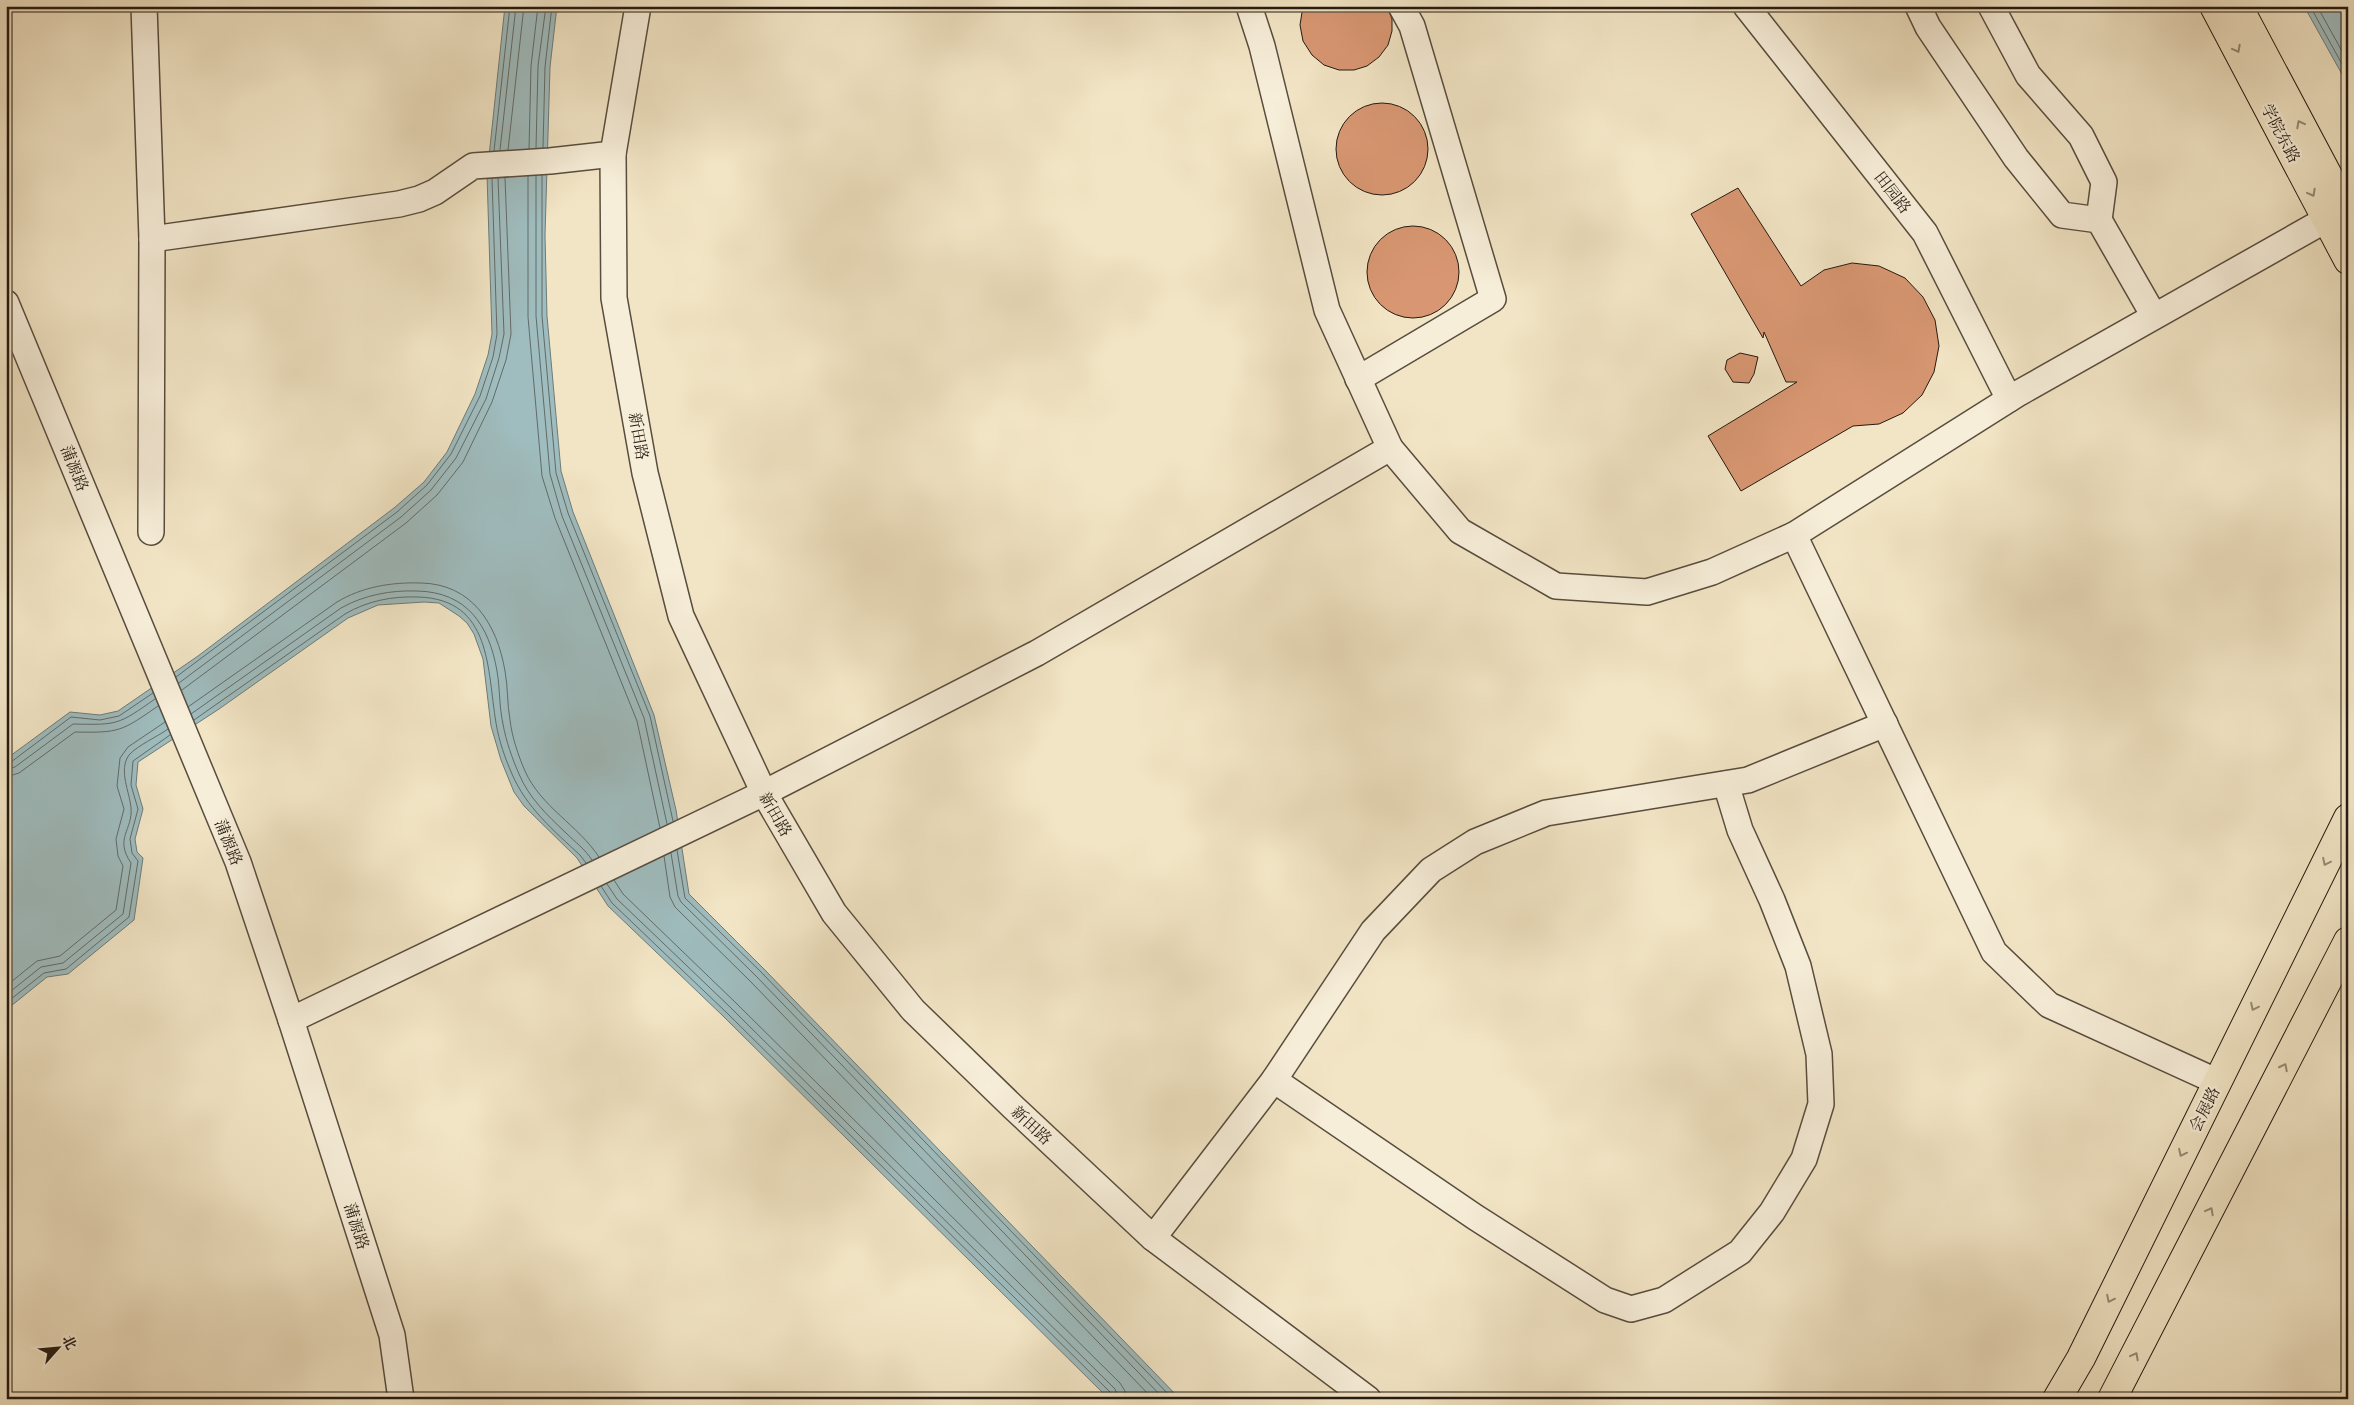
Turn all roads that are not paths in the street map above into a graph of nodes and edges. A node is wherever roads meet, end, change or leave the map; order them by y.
1 (144, 6) edge
2 (638, 6) edge
3 (1249, 6) edge
4 (1401, 6) edge
5 (1746, 6) edge
6 (1918, 6) edge
7 (1991, 6) edge
8 (2214, 6) edge
9 (2238, 6) edge
10 (612, 154) junction
11 (2340, 214) edge
12 (2099, 220) junction
13 (152, 239) junction
14 (2348, 260) edge
15 (6, 303) edge
16 (2154, 316) junction
17 (1358, 379) junction
18 (2009, 399) junction
19 (1390, 448) junction
20 (151, 532) dead end
21 (1794, 535) junction
22 (1885, 724) junction
23 (1726, 784) junction
24 (764, 793) junction
25 (2348, 818) edge
26 (2348, 941) edge
27 (291, 1020) junction
28 (1274, 1080) junction
29 (2218, 1082) junction
30 (1153, 1238) junction
31 (401, 1399) edge
32 (1368, 1399) edge
33 (2057, 1399) edge
34 (2112, 1399) edge

1 - 13 street
2 - 10 street, 新田路
3 - 17 street
4 - 17 street
5 - 18 street, 田园路
6 - 12 street
7 - 12 street
8 -> 11 main road, 学院东路
11 -> 9 main road, 学院东路
10 - 13 street
10 - 24 street, 新田路
11 - 14 main road, 学院东路
11 - 16 street
12 - 16 street
13 - 20 street
15 - 27 street, 蒲源路
16 - 18 street
17 - 19 street
18 - 21 street
19 - 21 street
19 - 24 street
21 - 22 street
22 - 23 street
22 - 29 street
23 - 28 street
23 - 28 street
24 - 27 street
24 - 30 street, 新田路
25 -> 29 main road, 会展路
34 -> 26 main road
27 - 31 street, 蒲源路
28 - 30 street
29 -> 33 main road, 会展路
30 - 32 street, 新田路

